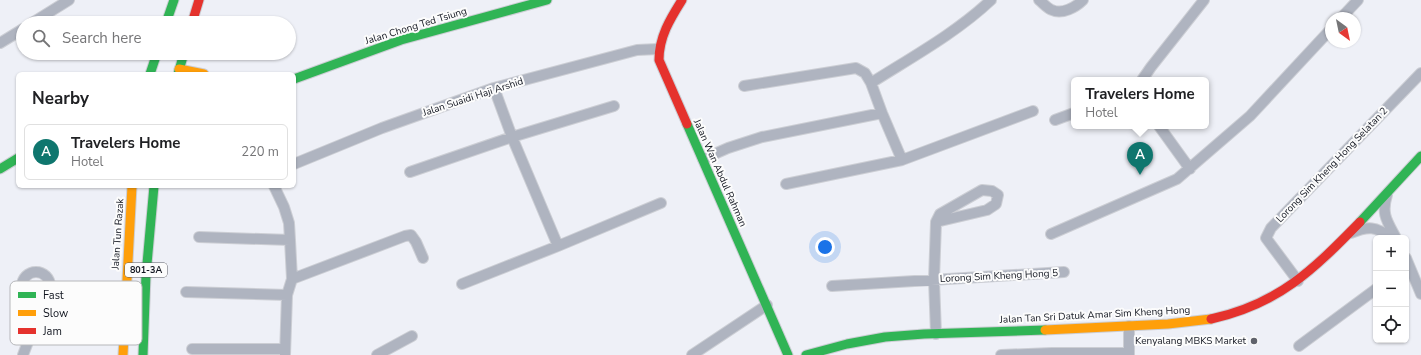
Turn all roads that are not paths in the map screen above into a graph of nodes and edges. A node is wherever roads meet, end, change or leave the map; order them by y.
1 (69, 0) edge
2 (174, 0) edge
3 (199, 0) edge
4 (546, 0) edge
5 (682, 0) edge
6 (991, 0) edge
7 (1039, 0) edge
8 (1083, 0) edge
9 (1204, 0) edge
10 (1358, 0) edge
11 (1347, 12) edge
12 (43, 16) edge
13 (168, 16) edge
14 (194, 16) edge
15 (16, 33) edge
16 (1325, 35) edge
17 (0, 43) edge
18 (658, 49) junction
19 (154, 60) edge
20 (182, 60) edge
21 (178, 71) edge
22 (151, 72) edge
23 (1421, 73) edge
24 (1144, 77) edge
25 (296, 78) edge
26 (871, 83) junction
27 (744, 86) dead end
28 (494, 88) junction
29 (614, 106) dead end
30 (1033, 111) dead end
31 (882, 113) junction
32 (1071, 114) edge
33 (1055, 120) dead end
34 (1161, 129) edge
35 (512, 137) junction
36 (1421, 156) edge
37 (16, 159) edge
38 (702, 159) junction
39 (902, 160) junction
40 (296, 163) edge
41 (0, 169) edge
42 (1190, 169) junction
43 (410, 172) dead end
44 (786, 184) dead end
45 (132, 188) edge
46 (154, 188) edge
47 (275, 188) edge
48 (1389, 190) junction
49 (661, 203) dead end
50 (936, 222) junction
51 (1051, 234) dead end
52 (1348, 234) junction
53 (1388, 235) edge
54 (1394, 235) edge
55 (199, 237) dead end
56 (290, 240) junction
57 (558, 246) junction
58 (423, 258) dead end
59 (1409, 267) edge
60 (1064, 272) dead end
61 (292, 279) junction
62 (934, 280) junction
63 (127, 281) edge
64 (1298, 281) junction
65 (462, 284) dead end
66 (832, 286) dead end
67 (1373, 291) edge
68 (186, 292) dead end
69 (1421, 294) edge
70 (287, 295) junction
71 (767, 305) junction
72 (1129, 326) junction
73 (936, 334) junction
74 (412, 336) dead end
75 (27, 345) edge
76 (124, 345) edge
77 (1299, 346) dead end
78 (192, 349) dead end
79 (285, 352) edge
80 (1129, 354) edge
81 (23, 355) edge
82 (123, 355) edge
83 (143, 355) edge
84 (378, 355) edge
85 (692, 355) edge
86 (788, 355) edge
87 (806, 355) edge
88 (1001, 355) edge

1 - 12 street
2 - 13 main road
3 - 14 main road
4 - 25 main road, Jalan Chong Ted Tsiung
5 - 18 main road
6 - 26 street
7 - 8 street
9 - 24 street
10 - 11 street
15 - 17 street
16 - 42 street
18 - 28 street, Jalan Suaidi Haji Arshid
18 - 38 main road, Jalan Wan Abdul Rahman
19 - 22 main road
20 - 21 main road
23 - 64 street, Lorong Sim Kheng Hong Selatan 2
26 - 27 street
26 - 31 street
28 - 35 street
28 - 40 street, Jalan Suaidi Haji Arshid
29 - 35 street
30 - 39 street
31 - 38 street
31 - 39 street
32 - 33 street
34 - 42 street
35 - 43 street
35 - 57 street
36 - 48 main road, Jalan Tan Sri Datuk Amar Sim Kheng Hong
37 - 41 main road
38 - 71 main road, Jalan Wan Abdul Rahman
39 - 44 street
42 - 51 street
45 - 63 main road, Jalan Tun Razak
46 - 83 main road, 801-3A
47 - 56 street
48 - 52 main road, Jalan Tan Sri Datuk Amar Sim Kheng Hong
48 - 54 street
49 - 57 street
50 - 50 street
50 - 62 street, Lorong Sim Kheng Hong 5
52 - 53 street
52 - 64 main road, Jalan Tan Sri Datuk Amar Sim Kheng Hong
55 - 56 street
56 - 61 street
57 - 65 street
58 - 61 street
59 - 69 street
60 - 62 street, Lorong Sim Kheng Hong 5
61 - 70 street
62 - 66 street, Lorong Sim Kheng Hong 5
62 - 73 street, Lorong Sim Kheng Hong 5
64 - 72 main road, Jalan Tan Sri Datuk Amar Sim Kheng Hong
67 - 77 street
68 - 70 street
70 - 79 street
71 - 85 street
71 - 86 main road, Jalan Wan Abdul Rahman
72 - 73 main road, Jalan Tan Sri Datuk Amar Sim Kheng Hong
72 - 80 street
73 - 87 main road, Jalan Tan Sri Datuk Amar Sim Kheng Hong
74 - 84 street
75 - 81 street
76 - 82 main road, Jalan Tun Razak
78 - 79 street
80 - 88 street

